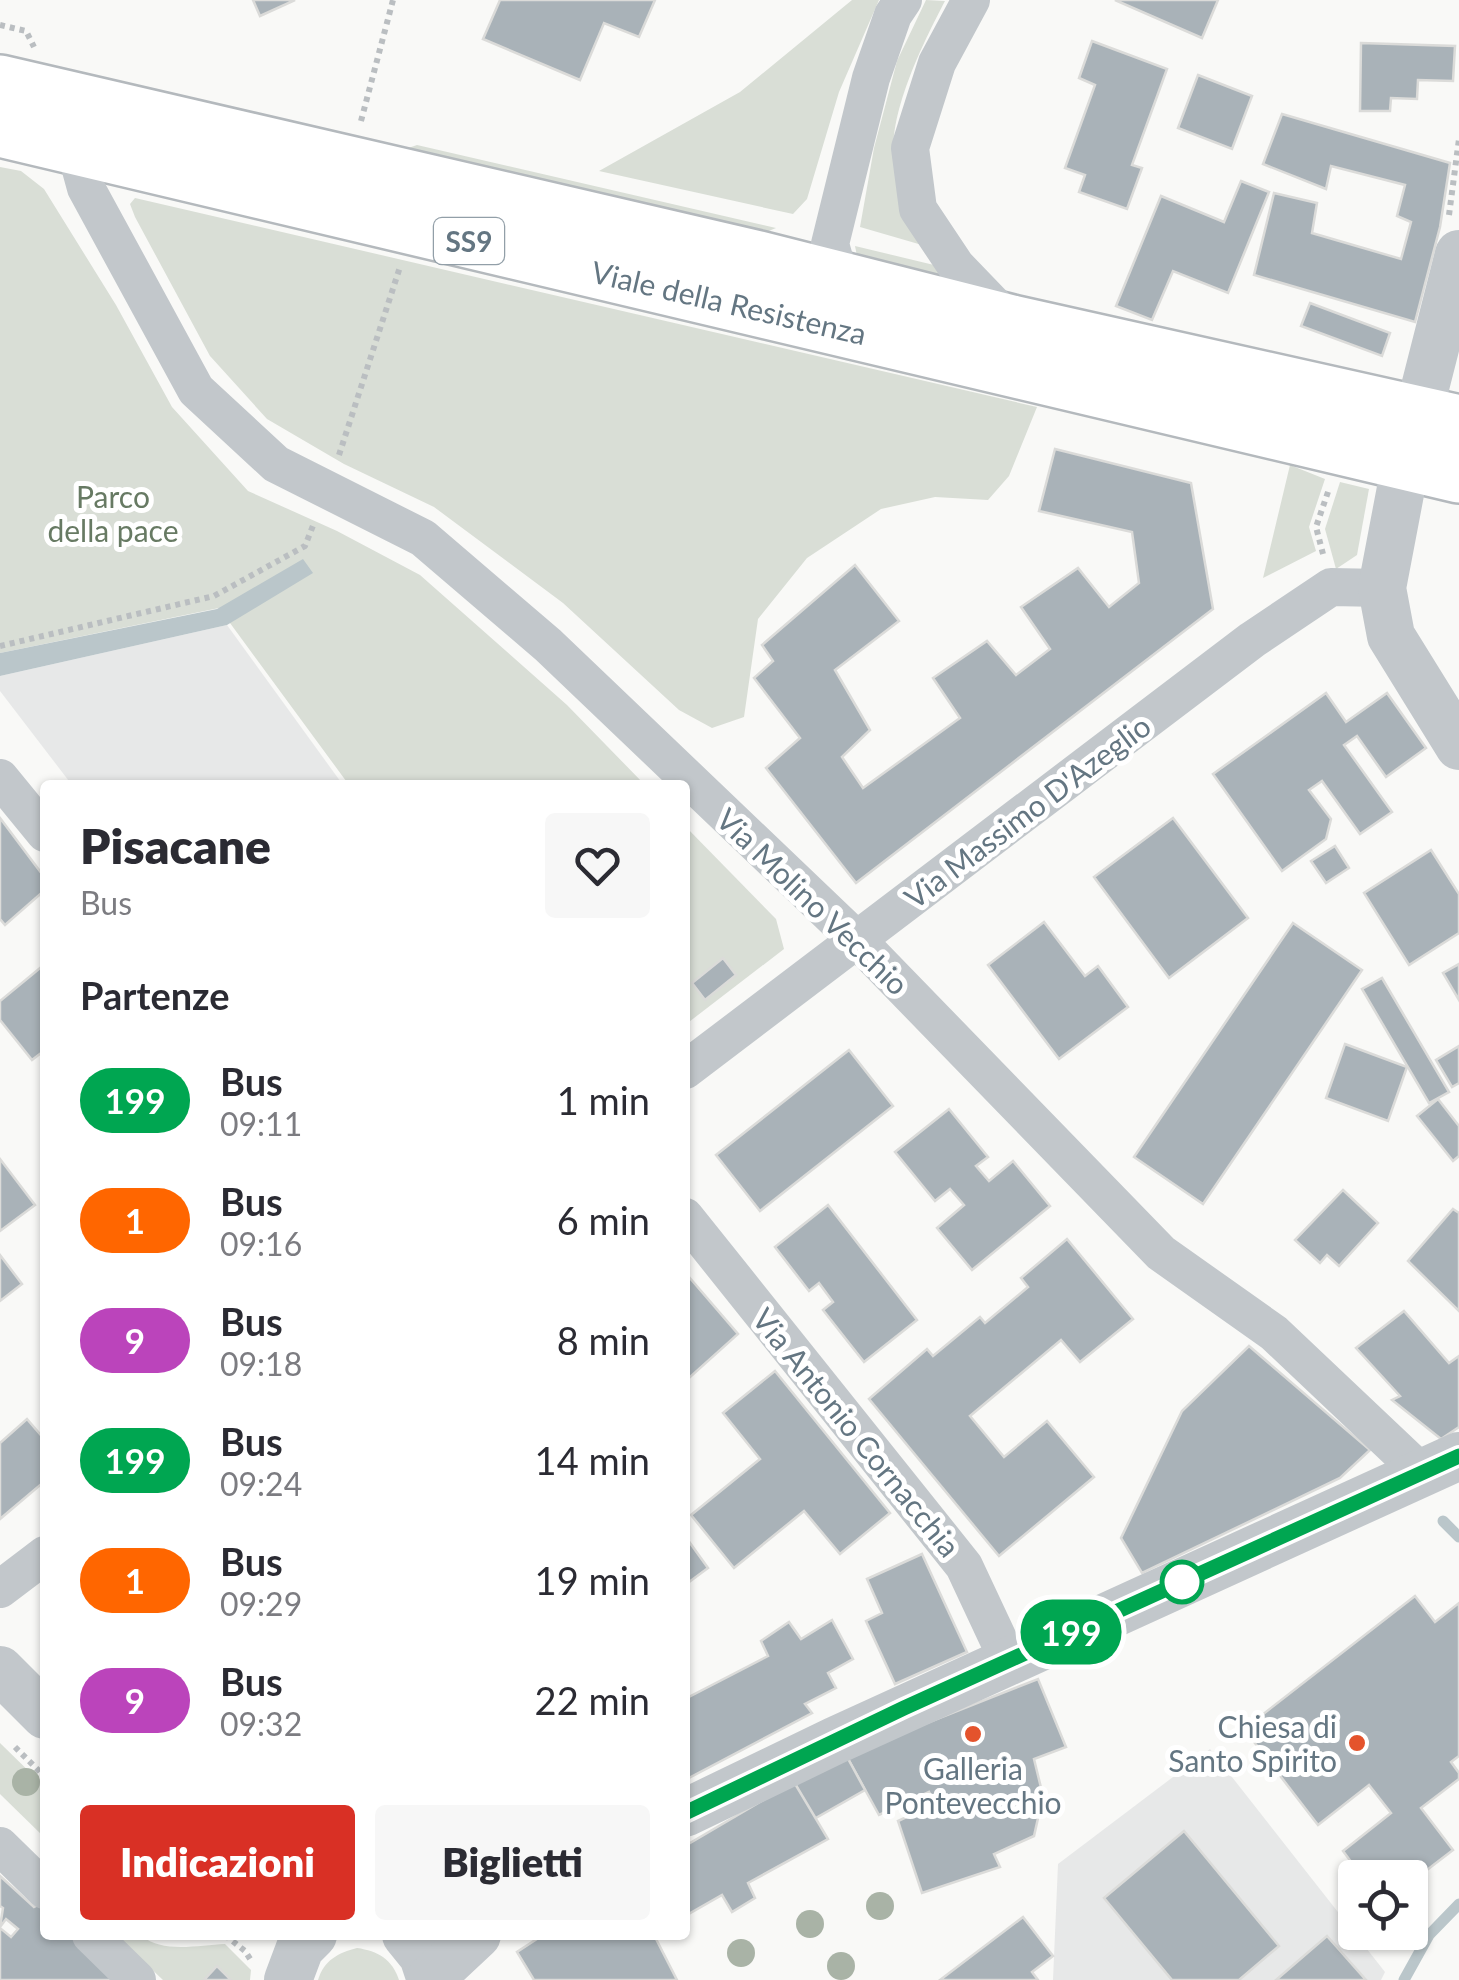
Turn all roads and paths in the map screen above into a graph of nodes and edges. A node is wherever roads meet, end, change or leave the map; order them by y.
1 (393, 0) edge
2 (902, 0) edge
3 (971, 0) edge
4 (0, 25) edge
5 (26, 31) dead end
6 (0, 82) edge
7 (360, 126) dead end
8 (0, 129) edge
9 (82, 148) junction
10 (405, 250) dead end
11 (1459, 254) edge
12 (835, 262) junction
13 (1012, 324) junction
14 (857, 332) junction
15 (1427, 433) edge
16 (1334, 471) dead end
17 (1459, 475) edge
18 (327, 490) junction
19 (1331, 588) junction
20 (1382, 588) junction
21 (0, 646) edge
22 (1459, 746) edge
23 (0, 778) edge
24 (690, 780) edge
25 (690, 780) edge
26 (40, 827) edge
27 (857, 940) junction
28 (690, 1066) edge
29 (690, 1223) edge
30 (1440, 1464) edge
31 (40, 1558) edge
32 (0, 1588) edge
33 (1008, 1660) junction
34 (0, 1670) edge
35 (28, 1729) edge
36 (40, 1763) edge
37 (690, 1811) edge
38 (0, 1846) edge
39 (40, 1885) edge
40 (96, 1940) edge
41 (308, 1940) edge
42 (410, 1940) edge
43 (472, 1940) edge
44 (252, 1943) edge
45 (431, 1979) edge
46 (136, 1980) edge
47 (286, 1980) edge

1 - 7 path
2 - 12 street
3 - 13 street
4 - 5 path
6 - 12 main road, Viale della Resistenza / SS9
8 - 9 main road, Viale della Resistenza / SS9
9 - 14 main road, Viale della Resistenza / SS9
9 - 18 street, Via Molino Vecchio
10 - 18 path
11 - 15 street
12 - 13 main road, Viale della Resistenza / SS9
12 - 14 street
13 - 15 main road, Viale della Resistenza / SS9
14 - 15 main road, Viale della Resistenza / SS9
15 - 17 main road, Viale della Resistenza / SS9
15 - 20 street
16 - 19 path
18 - 21 path
18 - 25 street, Via Molino Vecchio
19 - 20 street
19 - 27 street, Via Massimo D'Azeglio
20 - 22 street
23 - 26 street
24 - 27 street, Via Molino Vecchio
27 - 28 street, Via Massimo D'Azeglio
27 - 30 street, Via Molino Vecchio
29 - 33 street, Via Antonio Cornacchia
30 - 33 street
31 - 32 street
33 - 37 street
34 - 35 street
35 - 36 path
38 - 39 street
40 - 46 street
41 - 47 street
42 - 45 street
43 - 45 street
44 - 47 street

